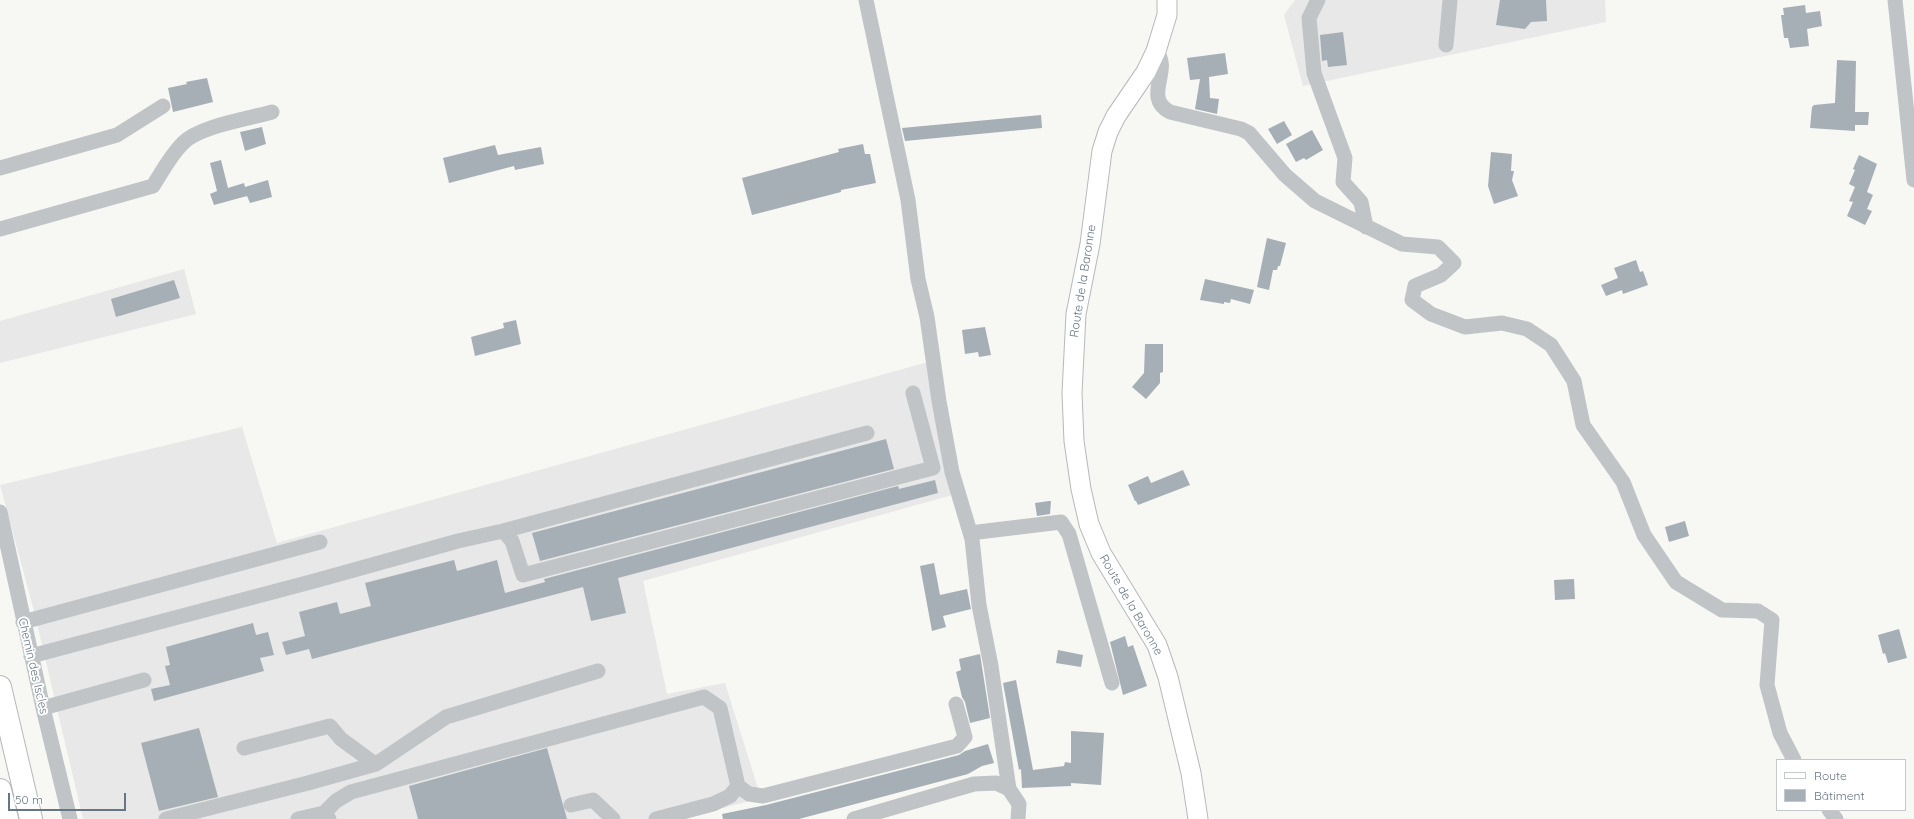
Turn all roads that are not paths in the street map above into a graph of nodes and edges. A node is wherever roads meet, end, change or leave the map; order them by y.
1 (866, 0) edge
2 (1167, 0) edge
3 (1318, 0) edge
4 (1450, 0) edge
5 (1896, 0) edge
6 (1446, 45) dead end
7 (1156, 51) junction
8 (163, 106) dead end
9 (272, 112) dead end
10 (0, 168) edge
11 (1914, 180) edge
12 (1366, 227) junction
13 (0, 229) edge
14 (913, 393) dead end
15 (867, 433) dead end
16 (0, 512) edge
17 (503, 531) junction
18 (970, 533) junction
19 (320, 542) dead end
20 (23, 622) junction
21 (31, 656) junction
22 (598, 671) dead end
23 (144, 680) dead end
24 (1112, 683) dead end
25 (0, 687) edge
26 (956, 704) dead end
27 (43, 708) junction
28 (244, 748) dead end
29 (1794, 759) edge
30 (375, 764) junction
31 (738, 786) junction
32 (1009, 789) junction
33 (0, 790) edge
34 (571, 805) dead end
35 (1830, 811) edge
36 (326, 816) edge
37 (7, 819) edge
38 (31, 819) edge
39 (70, 819) edge
40 (166, 819) edge
41 (298, 819) edge
42 (613, 819) edge
43 (656, 819) edge
44 (854, 819) edge
45 (1018, 819) edge
46 (1198, 819) edge
47 (1836, 819) edge

1 - 18 street
2 - 7 main road, Route de la Baronne
3 - 12 street
4 - 6 street
5 - 11 street
7 - 12 street
7 - 46 main road, Route de la Baronne
8 - 10 street
9 - 13 street
12 - 29 street
14 - 17 street
15 - 17 street
16 - 20 street, Chemin des Iscles
17 - 21 street
18 - 24 street
18 - 32 street
19 - 20 street
20 - 21 street, Chemin des Iscles
21 - 27 street, Chemin des Iscles
22 - 30 street
23 - 27 street
25 - 38 highway
26 - 31 street
27 - 39 street, Chemin des Iscles
28 - 30 street
30 - 40 street
31 - 36 street
31 - 43 street
32 - 44 street
32 - 45 street
33 - 37 highway
34 - 42 street
35 - 47 street
36 - 41 street

